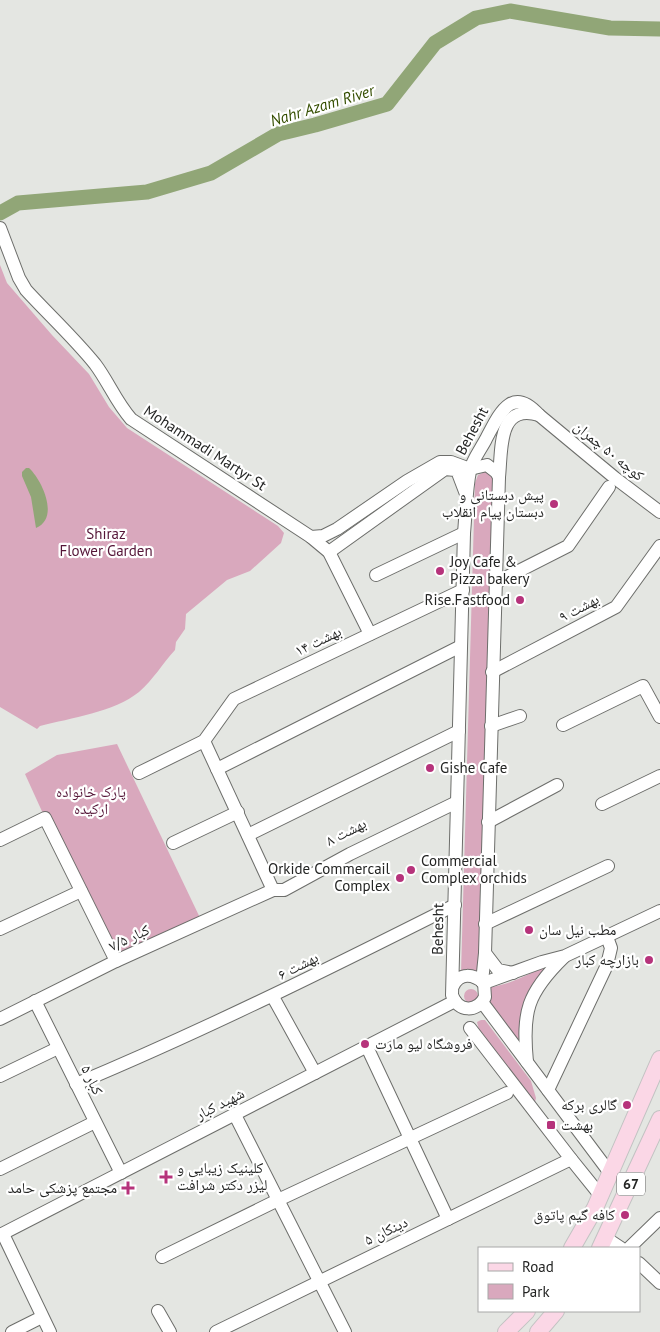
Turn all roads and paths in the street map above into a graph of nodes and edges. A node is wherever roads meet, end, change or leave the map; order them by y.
1 (0, 228) edge
2 (539, 415) junction
3 (470, 469) junction
4 (499, 477) junction
5 (609, 487) dead end
6 (467, 496) junction
7 (660, 512) edge
8 (464, 533) junction
9 (312, 537) junction
10 (660, 546) edge
11 (329, 552) junction
12 (376, 575) dead end
13 (495, 584) junction
14 (463, 590) junction
15 (370, 634) junction
16 (461, 646) junction
17 (492, 672) junction
18 (520, 716) dead end
19 (660, 718) edge
20 (563, 725) dead end
21 (491, 726) junction
22 (459, 731) junction
23 (204, 741) junction
24 (217, 769) junction
25 (139, 773) dead end
26 (660, 776) edge
27 (557, 785) dead end
28 (457, 798) junction
29 (602, 804) dead end
30 (238, 812) junction
31 (488, 822) junction
32 (248, 835) junction
33 (0, 840) edge
34 (173, 842) dead end
35 (608, 866) dead end
36 (273, 890) junction
37 (81, 891) junction
38 (455, 905) junction
39 (660, 911) edge
40 (485, 924) junction
41 (0, 929) edge
42 (607, 937) junction
43 (485, 953) junction
44 (565, 956) junction
45 (116, 961) junction
46 (513, 973) junction
47 (483, 982) junction
48 (453, 986) junction
49 (273, 997) junction
50 (35, 1001) junction
51 (455, 1001) junction
52 (482, 1002) junction
53 (0, 1019) edge
54 (470, 1028) dead end
55 (367, 1047) junction
56 (58, 1048) junction
57 (660, 1059) edge
58 (527, 1063) junction
59 (660, 1068) edge
60 (315, 1073) junction
61 (0, 1076) edge
62 (76, 1084) junction
63 (548, 1090) junction
64 (506, 1093) dead end
65 (644, 1096) junction
66 (235, 1115) junction
67 (660, 1119) edge
68 (95, 1122) junction
69 (410, 1138) junction
70 (571, 1159) junction
71 (0, 1169) edge
72 (121, 1173) junction
73 (610, 1173) junction
74 (600, 1195) junction
75 (278, 1200) junction
76 (660, 1218) edge
77 (448, 1219) junction
78 (1, 1235) edge
79 (603, 1243) edge
80 (573, 1247) edge
81 (617, 1247) edge
82 (630, 1247) edge
83 (162, 1257) dead end
84 (640, 1264) edge
85 (318, 1282) junction
86 (660, 1283) edge
87 (158, 1311) dead end
88 (525, 1312) edge
89 (555, 1312) edge
90 (42, 1317) junction
91 (12, 1332) edge
92 (50, 1332) edge
93 (170, 1332) edge
94 (216, 1332) edge
95 (345, 1332) edge
96 (506, 1332) edge
97 (538, 1332) edge

1 - 9 street, Mohammadi Martyr St
2 - 3 street, Behesht
2 - 4 street, Behesht
2 - 7 street, کوچه ۵۰ چمران
3 - 4 street
3 - 6 street, Behesht
3 - 9 street
4 - 13 street, Behesht
5 - 13 street
6 - 8 street, Behesht
6 - 11 street
8 - 12 street
8 - 14 street, Behesht
9 - 11 street, Mohammadi Martyr St
10 - 17 street, ۹ بهشت
11 - 15 street, Mohammadi Martyr St
13 - 17 street, Behesht
14 - 15 street, ۱۴ بهشت
14 - 16 street, Behesht
15 - 23 street, ۱۴ بهشت
16 - 22 street, Behesht
16 - 24 street
17 - 21 street, Behesht
18 - 21 street
19 - 20 street
21 - 31 street, Behesht
22 - 28 street, Behesht
22 - 32 street
23 - 24 street
23 - 25 street
24 - 30 street
26 - 29 street
27 - 31 street
28 - 36 street, ۸ بهشت
28 - 38 street, Behesht
30 - 32 street
30 - 34 street
31 - 40 street, Behesht
32 - 36 street
33 - 37 street
35 - 40 street
36 - 45 street, ۷/۵ کبار
37 - 41 street
37 - 45 street
38 - 48 street, Behesht
38 - 49 street, ۶ بهشت
39 - 42 street
40 - 43 street, Behesht
42 - 44 street
42 - 63 street
43 - 46 street
43 - 47 street, Behesht
44 - 46 street
44 - 58 street
45 - 50 street, ۷/۵ کبار
46 - 47 street
47 - 48 street
47 - 52 street
48 - 51 street
49 - 60 street
49 - 62 street, ۶ بهشت
50 - 53 street, ۷/۵ کبار
50 - 56 street, ۵ کبار
51 - 52 street
51 - 55 street, شهید کبار
52 - 58 street
54 - 70 street
55 - 60 street, شهید کبار
55 - 69 street
56 - 61 street
56 - 62 street, ۵ کبار
57 - 65 main road, 67
58 - 63 street
59 - 65 main road
60 - 66 street, شهید کبار
62 - 68 street, ۵ کبار
63 - 73 street
64 - 69 street
65 - 73 main road, 67
66 - 72 street, شهید کبار
66 - 75 street
67 - 79 main road, 67
68 - 71 street
68 - 72 street, ۵ کبار
69 - 75 street
69 - 77 street
70 - 74 street
70 - 77 street, ۵ دینکان
72 - 78 street, شهید کبار
73 - 74 main road, 67
74 - 80 main road, 67
75 - 83 street
75 - 85 street
76 - 82 street
77 - 85 street, ۵ دینکان
78 - 90 street
79 - 81 street
84 - 86 street
85 - 94 street, ۵ دینکان
85 - 95 street
87 - 93 street
88 - 96 main road
89 - 97 main road
90 - 91 street
90 - 92 street

